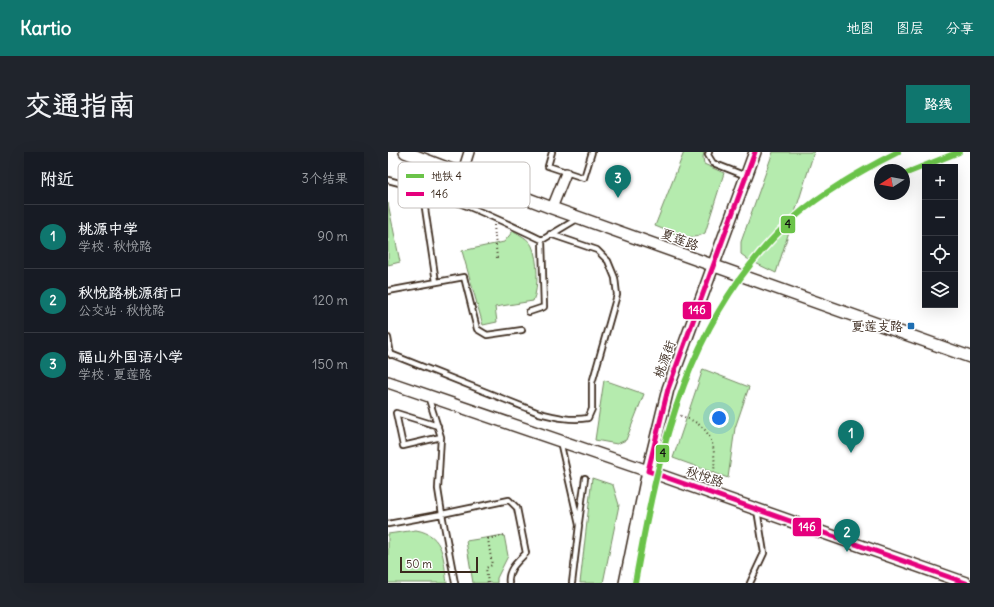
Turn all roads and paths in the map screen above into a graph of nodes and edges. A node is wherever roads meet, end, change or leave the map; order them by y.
1 (405, 152) edge
2 (469, 152) edge
3 (552, 152) edge
4 (592, 152) edge
5 (709, 152) edge
6 (755, 152) edge
7 (431, 162) edge
8 (466, 162) edge
9 (566, 173) junction
10 (746, 176) junction
11 (388, 180) edge
12 (398, 182) edge
13 (530, 200) edge
14 (425, 208) edge
15 (473, 208) edge
16 (552, 208) junction
17 (493, 216) junction
18 (580, 217) junction
19 (550, 234) junction
20 (542, 240) junction
21 (497, 258) dead end
22 (713, 266) junction
23 (436, 282) junction
24 (388, 291) edge
25 (529, 312) dead end
26 (522, 330) dead end
27 (388, 338) edge
28 (390, 354) edge
29 (970, 357) edge
30 (388, 382) edge
31 (428, 396) junction
32 (663, 408) junction
33 (438, 426) junction
34 (441, 437) junction
35 (560, 441) junction
36 (648, 471) junction
37 (585, 478) dead end
38 (712, 493) junction
39 (757, 509) junction
40 (442, 514) junction
41 (388, 524) edge
42 (578, 525) junction
43 (504, 536) dead end
44 (455, 583) edge
45 (488, 583) edge
46 (509, 583) edge
47 (572, 583) edge
48 (625, 583) edge
49 (750, 583) edge
50 (966, 583) edge

1 - 7 street, 夏莲路
2 - 8 street
3 - 9 lane
4 - 9 lane
5 - 10 lane
6 - 10 street, 桃源街
9 - 16 street
10 - 22 street, 桃源街
11 - 12 lane
13 - 16 street, 夏莲路
14 - 23 lane
15 - 17 lane
16 - 18 street, 夏莲路
17 - 20 lane
17 - 21 path
18 - 19 lane
18 - 22 street, 夏莲路
19 - 20 lane
19 - 28 lane
20 - 25 lane
22 - 29 street, 夏莲路
22 - 32 street, 桃源街
23 - 24 lane
23 - 26 lane
27 - 28 lane
30 - 31 street, 秋悦路
31 - 33 lane
31 - 35 street, 秋悦路
32 - 36 street, 桃源街
32 - 38 path
33 - 34 lane
33 - 34 lane
34 - 40 lane
35 - 36 street, 秋悦路
35 - 42 lane
36 - 38 street, 秋悦路
36 - 48 street, 桃源街
37 - 42 lane
38 - 39 street, 秋悦路
39 - 49 lane
39 - 50 street, 秋悦路
40 - 41 lane
40 - 44 lane
40 - 46 lane
42 - 47 lane
43 - 45 path

